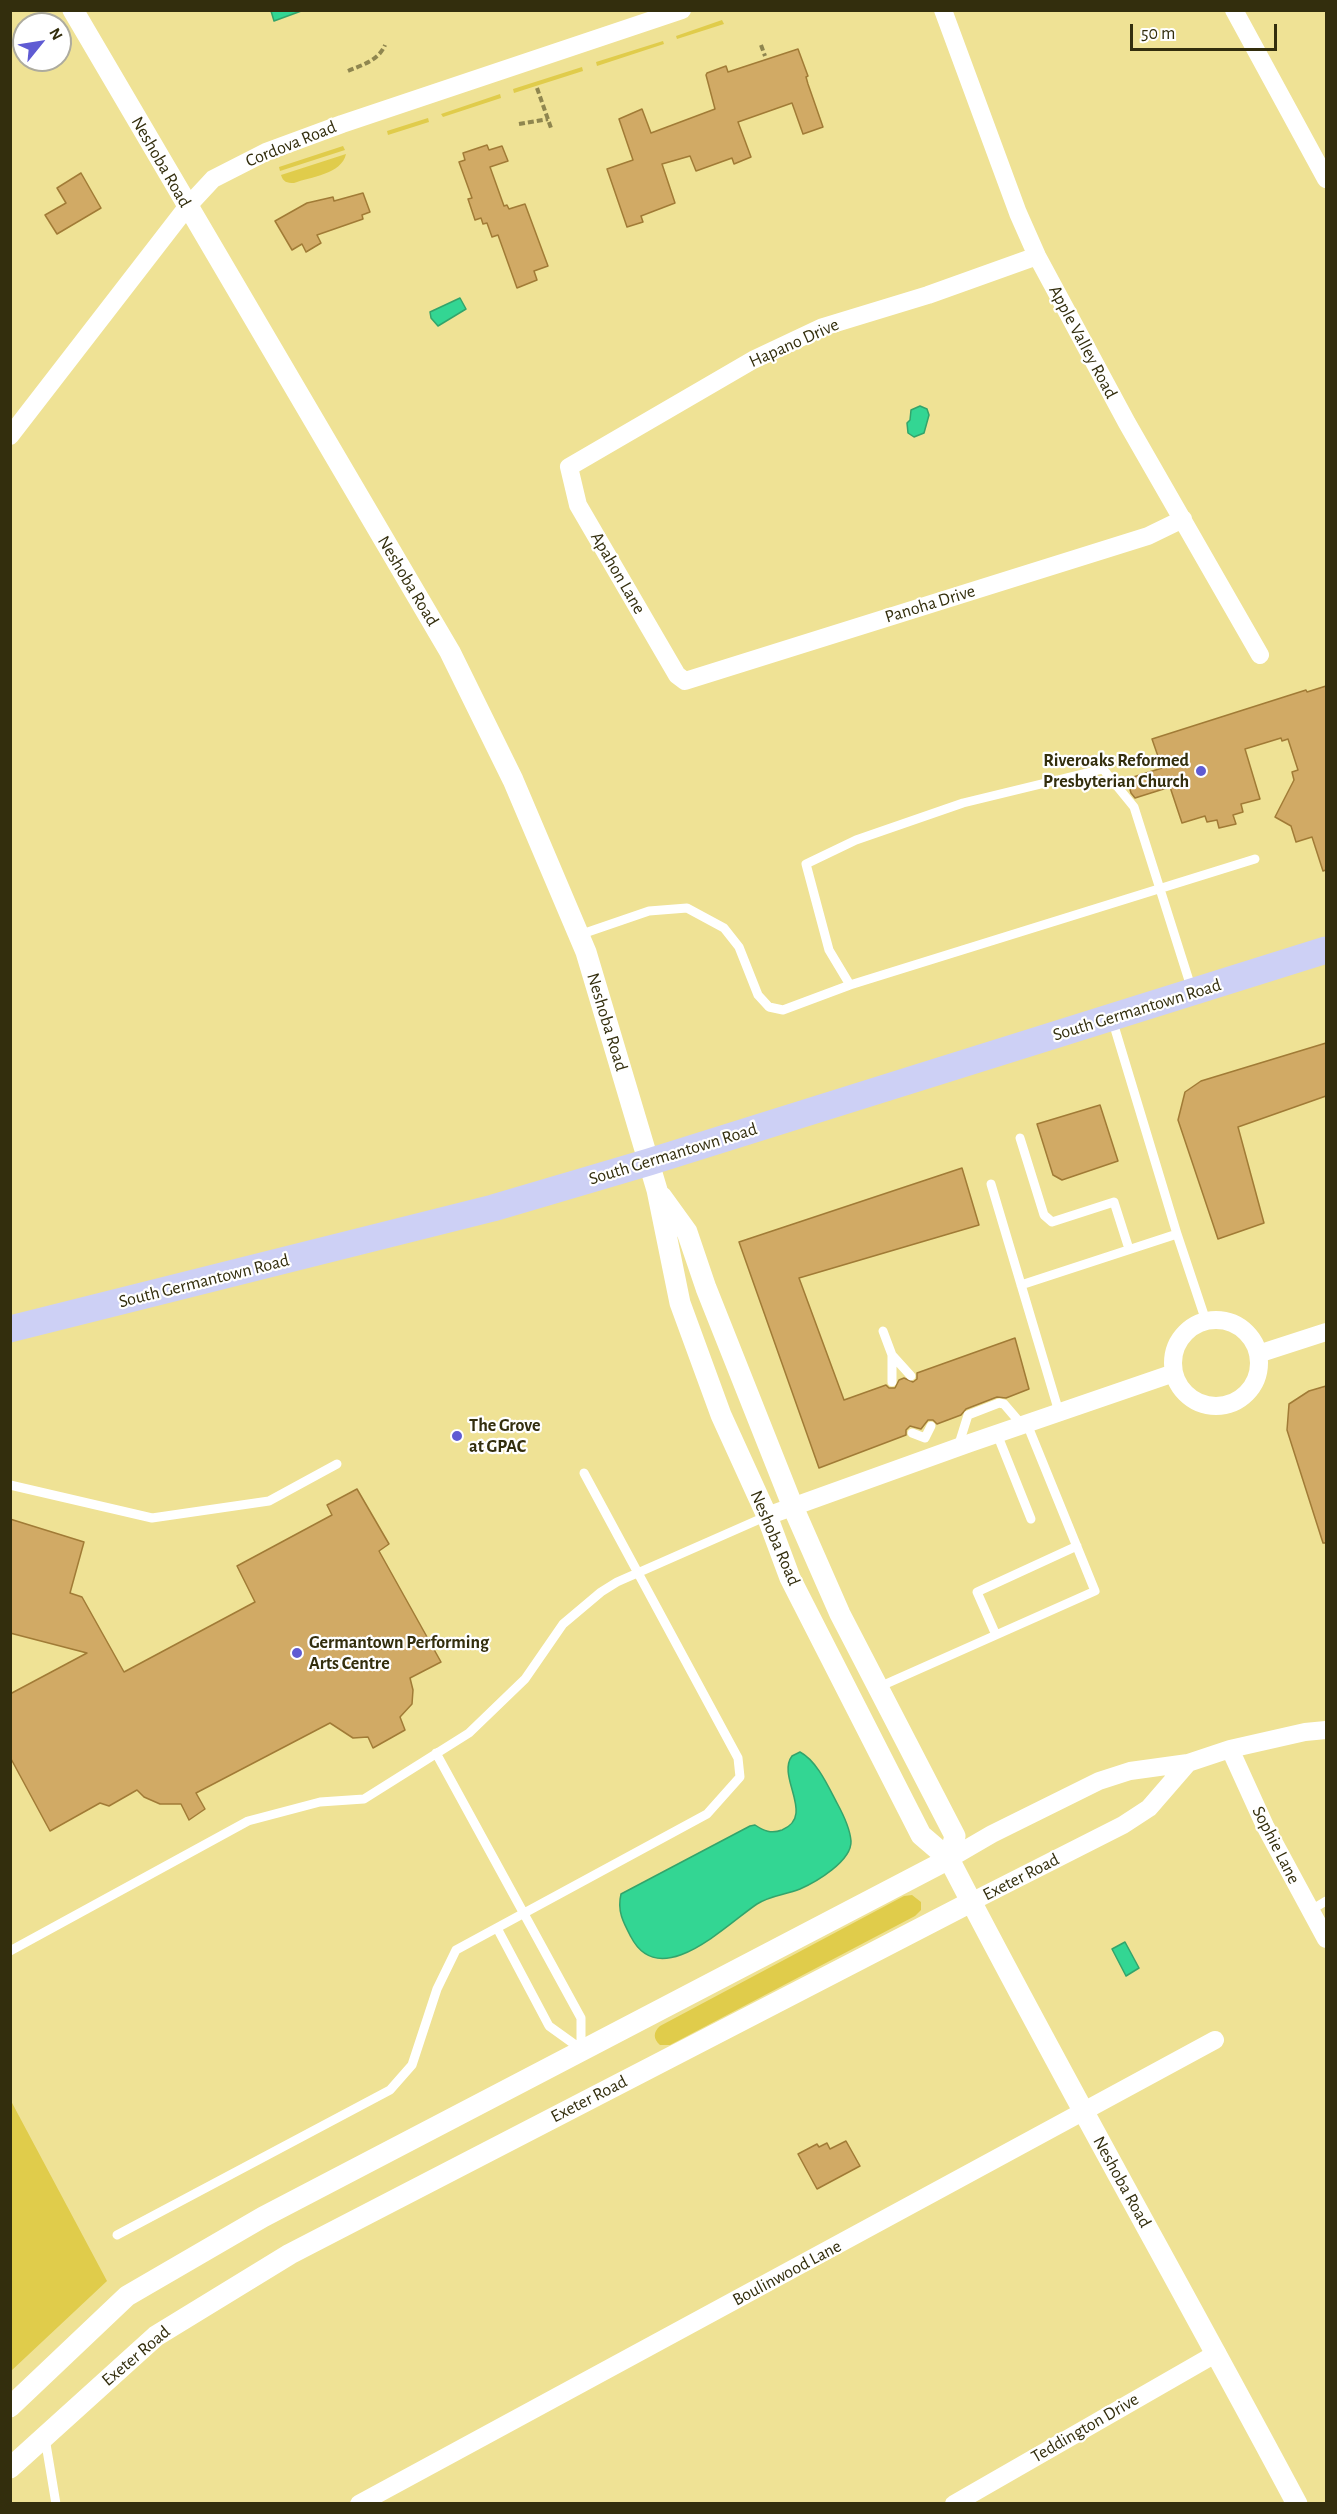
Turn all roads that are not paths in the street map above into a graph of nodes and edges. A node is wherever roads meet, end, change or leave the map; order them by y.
1 (74, 10) edge
2 (682, 10) edge
3 (943, 10) edge
4 (1234, 10) edge
5 (1326, 179) edge
6 (187, 207) junction
7 (1037, 256) junction
8 (10, 436) edge
9 (569, 467) joint
10 (1183, 519) junction
11 (1260, 655) dead end
12 (677, 675) joint
13 (1255, 859) dead end
14 (1160, 888) junction
15 (579, 935) junction
16 (1326, 950) edge
17 (850, 985) junction
18 (1193, 992) junction
19 (1112, 1017) junction
20 (1020, 1138) dead end
21 (649, 1162) junction
22 (992, 1184) dead end
23 (657, 1190) junction
24 (1177, 1234) junction
25 (1129, 1249) junction
26 (1021, 1285) junction
27 (1206, 1321) junction
28 (10, 1329) edge
29 (883, 1331) dead end
30 (1326, 1332) edge
31 (1258, 1354) junction
32 (892, 1355) junction
33 (1174, 1373) junction
34 (911, 1376) dead end
35 (892, 1382) dead end
36 (1059, 1412) junction
37 (1024, 1424) junction
38 (931, 1426) dead end
39 (912, 1433) dead end
40 (997, 1434) junction
41 (925, 1438) junction
42 (958, 1448) junction
43 (932, 1457) junction
44 (337, 1464) dead end
45 (584, 1473) dead end
46 (10, 1485) edge
47 (793, 1507) junction
48 (767, 1516) junction
49 (1031, 1520) dead end
50 (1077, 1546) junction
51 (639, 1573) junction
52 (996, 1635) junction
53 (879, 1687) junction
54 (1326, 1730) edge
55 (1230, 1749) junction
56 (436, 1753) junction
57 (1188, 1763) junction
58 (949, 1859) junction
59 (971, 1902) junction
60 (1319, 1906) edge
61 (524, 1913) junction
62 (497, 1928) junction
63 (1326, 1939) edge
64 (10, 1951) edge
65 (1215, 2040) dead end
66 (581, 2050) junction
67 (1083, 2111) junction
68 (117, 2235) dead end
69 (1217, 2353) junction
70 (10, 2407) edge
71 (45, 2437) junction
72 (10, 2468) edge
73 (56, 2504) edge
74 (358, 2504) edge
75 (954, 2504) edge
76 (1297, 2504) edge

1 - 6 street, Neshoba Road
2 - 6 street, Cordova Road
3 - 7 street, Apple Valley Road
4 - 5 street
6 - 8 street, Cordova Road
6 - 15 street, Neshoba Road
7 - 9 street, Hapano Drive
7 - 10 street, Apple Valley Road
9 - 12 street, Apahon Lane
10 - 11 street, Apple Valley Road
10 - 12 street, Panoha Drive
13 - 14 lane
14 - 17 lane
14 - 17 lane
14 - 18 lane
15 - 17 lane
15 - 21 street, Neshoba Road
16 - 18 main road, South Germantown Road
18 - 19 main road, South Germantown Road
19 - 21 main road, South Germantown Road
19 - 24 lane
20 - 25 lane
21 - 23 street, Neshoba Road
21 - 28 main road, South Germantown Road
22 - 26 lane
23 - 47 street, Neshoba Road
23 - 48 street, Neshoba Road
24 - 25 lane
24 - 27 lane
25 - 26 lane
26 - 36 lane
27 - 31 street
27 - 33 street
29 - 32 lane
30 - 31 street
31 - 33 street
32 - 34 lane
32 - 35 lane
33 - 36 street
36 - 37 street
37 - 40 street
37 - 42 lane
37 - 50 lane
38 - 41 lane
39 - 41 lane
40 - 42 street
40 - 49 lane
41 - 43 lane
42 - 43 street
43 - 47 street
44 - 46 lane
45 - 51 lane
47 - 48 street
47 - 53 street, Neshoba Road
48 - 51 lane
48 - 58 street, Neshoba Road
50 - 52 lane
50 - 52 lane
51 - 56 lane
51 - 61 lane
52 - 53 lane
53 - 58 street, Neshoba Road
54 - 55 street
55 - 57 street
55 - 60 street, Sophie Lane
56 - 61 lane
56 - 64 lane
57 - 58 street
57 - 59 street, Exeter Road
58 - 59 street, Neshoba Road
58 - 66 street
59 - 67 street, Neshoba Road
59 - 71 street, Exeter Road
60 - 63 street, Sophie Lane
61 - 62 lane
61 - 66 lane
62 - 66 lane
62 - 68 lane
65 - 67 street, Boulinwood Lane
66 - 70 street
67 - 69 street, Neshoba Road
67 - 74 street, Boulinwood Lane
69 - 75 street, Teddington Drive
69 - 76 street, Neshoba Road
71 - 72 street, Exeter Road
71 - 73 lane

